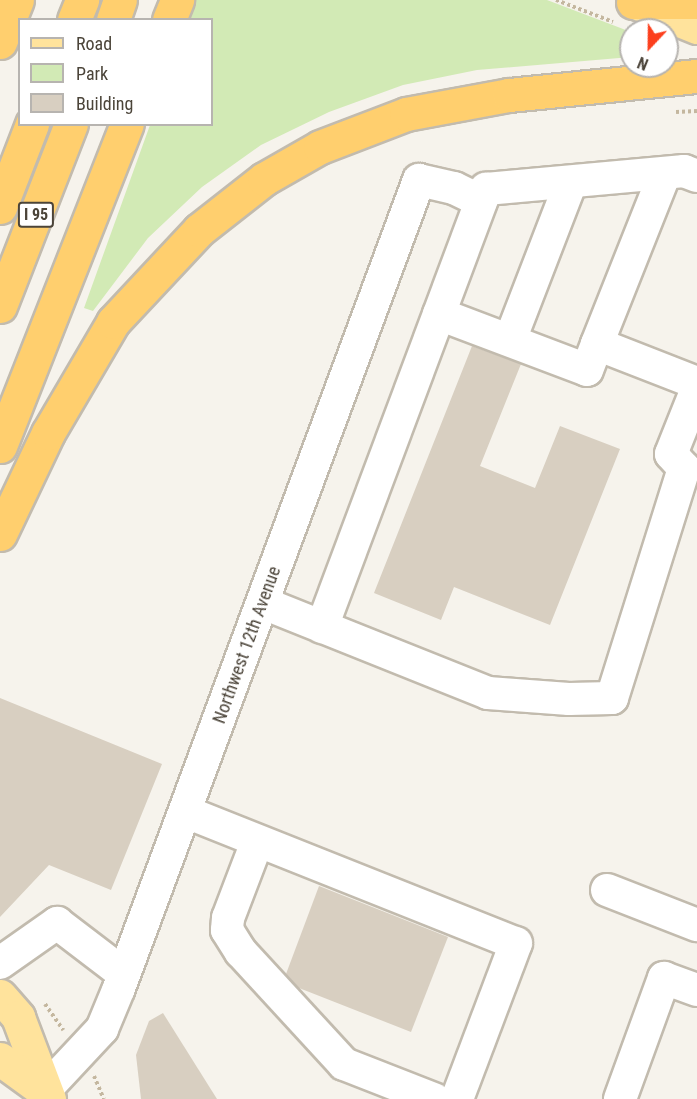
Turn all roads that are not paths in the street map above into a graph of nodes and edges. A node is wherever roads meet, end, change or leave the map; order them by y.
1 (16, 0) edge
2 (82, 0) edge
3 (120, 0) edge
4 (177, 0) edge
5 (697, 2) edge
6 (628, 9) edge
7 (75, 18) edge
8 (114, 18) edge
9 (170, 18) edge
10 (697, 27) edge
11 (0, 42) edge
12 (697, 76) edge
13 (32, 126) edge
14 (70, 126) edge
15 (126, 126) edge
16 (665, 173) junction
17 (697, 176) edge
18 (571, 182) junction
19 (482, 201) junction
20 (0, 207) edge
21 (0, 306) edge
22 (439, 314) junction
23 (510, 340) junction
24 (597, 344) junction
25 (697, 383) edge
26 (697, 389) edge
27 (0, 446) edge
28 (0, 534) edge
29 (263, 603) junction
30 (322, 627) junction
31 (186, 813) junction
32 (257, 842) junction
33 (607, 890) dead end
34 (697, 925) edge
35 (0, 963) edge
36 (124, 974) junction
37 (697, 990) edge
38 (0, 996) edge
39 (0, 1059) edge
40 (47, 1095) edge
41 (434, 1099) edge
42 (457, 1099) edge
43 (620, 1099) edge

1 - 11 highway
2 - 7 highway
3 - 8 highway
4 - 9 highway
5 - 6 highway
6 - 10 main road
12 - 28 highway
13 - 20 highway
14 - 21 highway, I 95
15 - 27 highway
16 - 17 street
16 - 18 street
16 - 24 street
18 - 19 street
18 - 23 street
19 - 22 street
19 - 29 street, Northwest 12th Avenue
22 - 23 street
22 - 30 street
23 - 24 street
24 - 25 street
26 - 30 street
29 - 30 street
29 - 31 street, Northwest 12th Avenue
31 - 32 street
31 - 36 street, Northwest 12th Avenue
32 - 41 street
32 - 42 street
33 - 34 street
35 - 36 street
36 - 40 street, Northwest 12th Avenue
37 - 43 street
38 - 40 main road
39 - 40 main road

